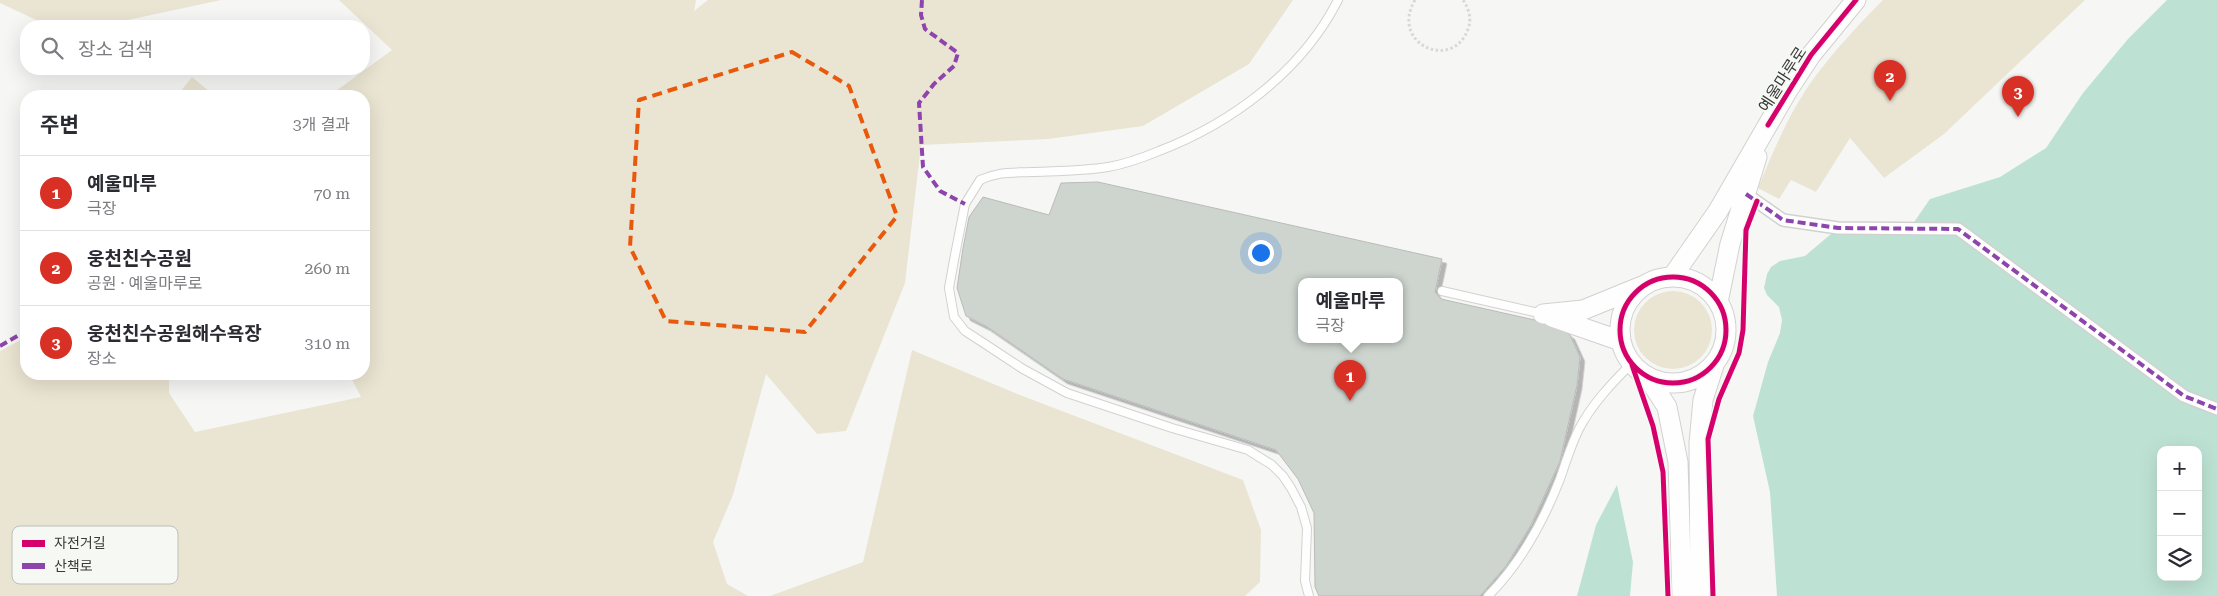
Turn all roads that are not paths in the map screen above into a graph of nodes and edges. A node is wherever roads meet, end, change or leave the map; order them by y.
1 (1338, 0) edge
2 (1856, 0) edge
3 (1768, 125) junction
4 (1746, 194) junction
5 (1672, 277) junction
6 (1648, 284) junction
7 (1442, 291) dead end
8 (1718, 302) junction
9 (1543, 314) junction
10 (1621, 341) junction
11 (1716, 362) junction
12 (1632, 363) junction
13 (1647, 376) junction
14 (2217, 408) edge
15 (1309, 596) edge
16 (1488, 596) edge
17 (1682, 596) edge
18 (1700, 596) edge

1 - 15 lane
2 - 3 street, 예울마루로
3 - 4 street
3 - 5 street
4 - 8 street
4 - 14 street
5 - 6 street
5 - 8 street
6 - 9 street
6 - 10 street
7 - 9 lane
8 - 11 street
9 - 10 street
10 - 12 street
11 - 13 street
11 - 18 street
12 - 13 street
12 - 16 lane
13 - 17 street

